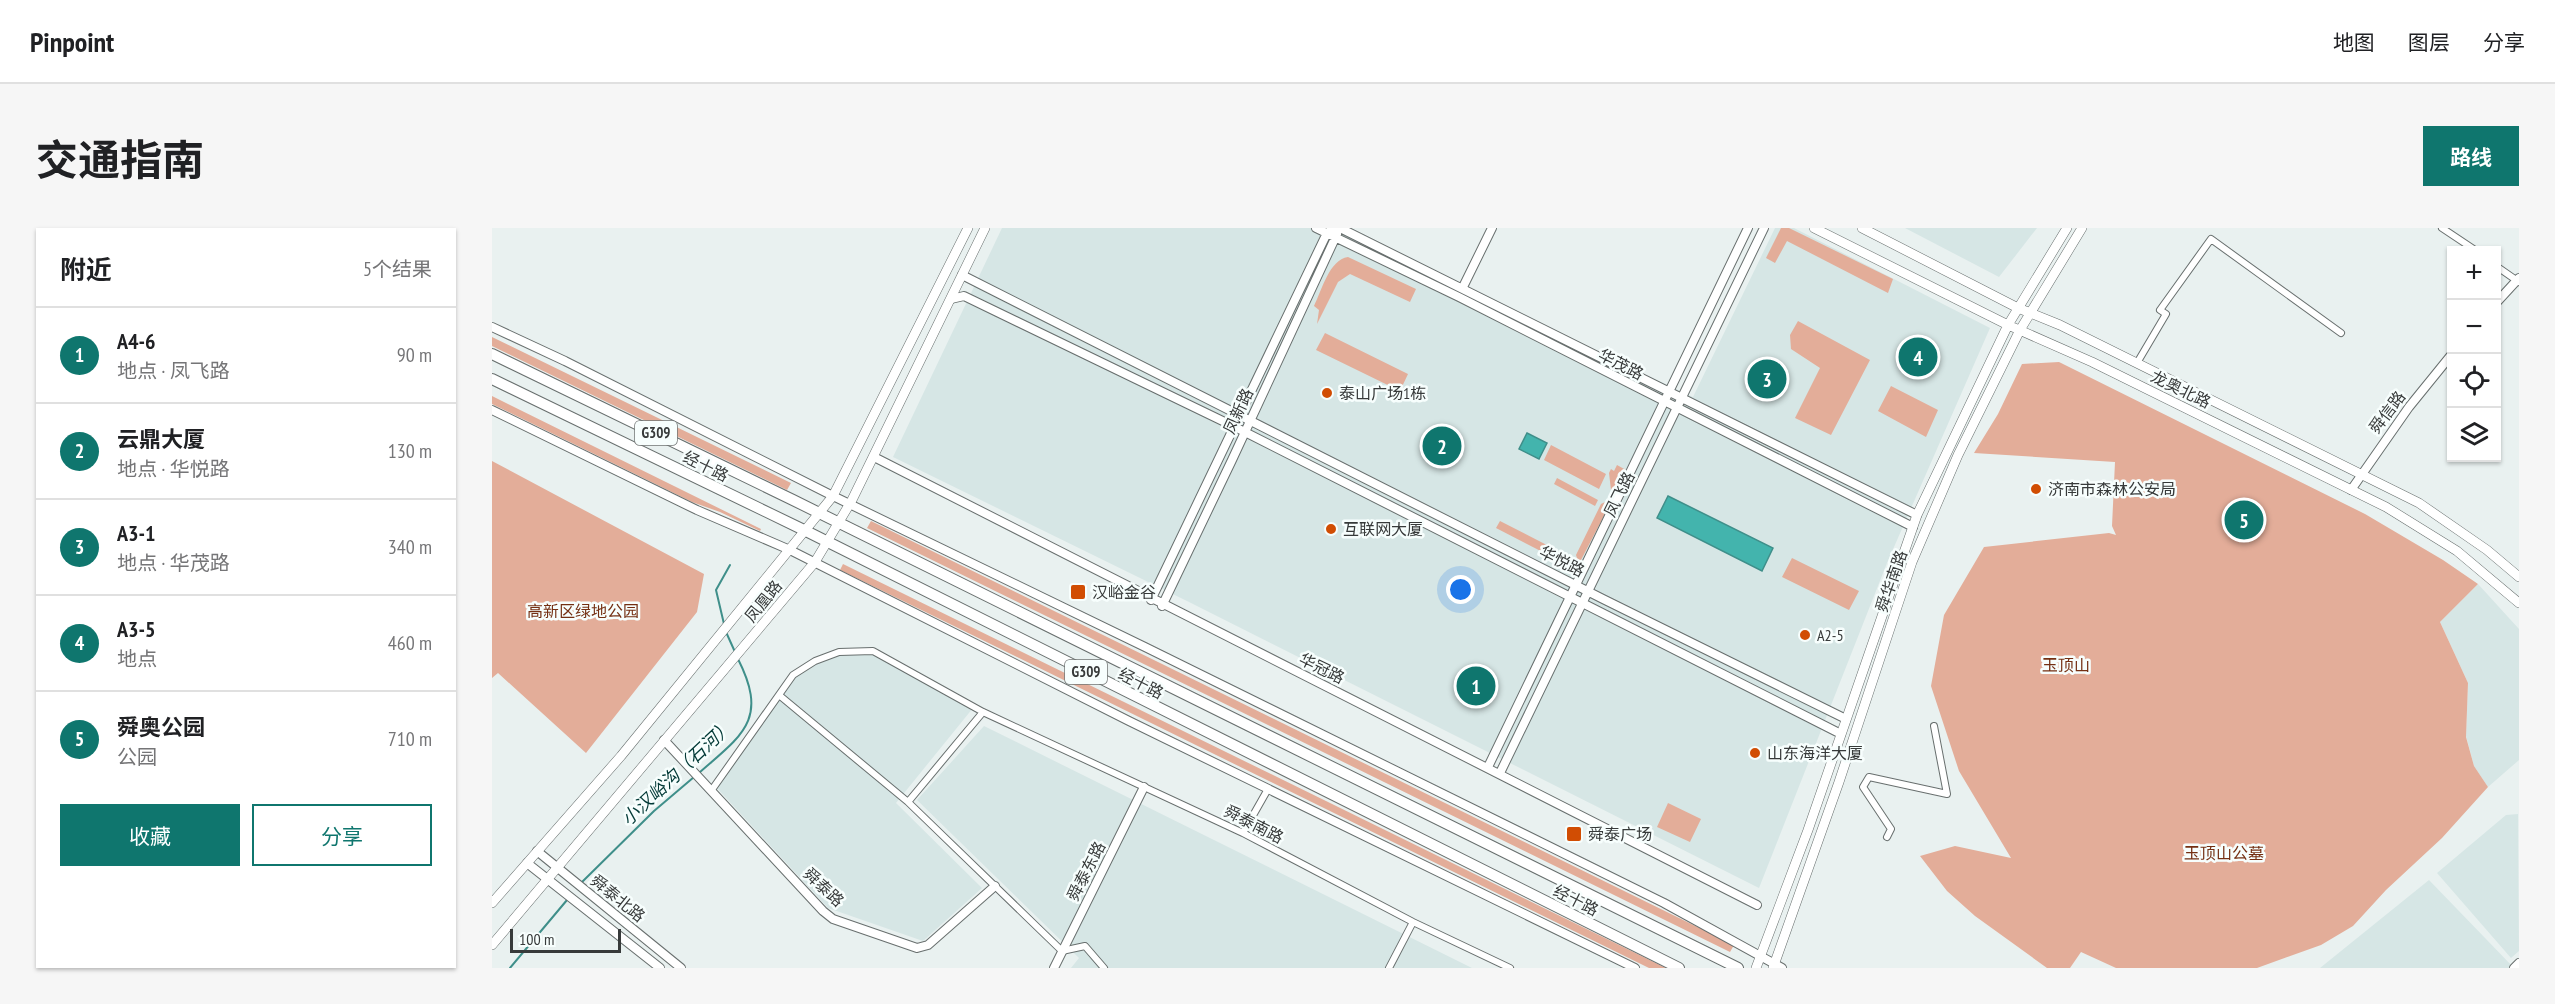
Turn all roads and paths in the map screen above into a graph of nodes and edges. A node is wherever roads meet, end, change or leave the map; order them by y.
1 (968, 228) edge
2 (985, 228) edge
3 (1316, 228) edge
4 (1492, 228) edge
5 (1748, 228) edge
6 (1764, 228) edge
7 (1814, 228) edge
8 (1862, 228) edge
9 (2067, 228) edge
10 (2082, 228) edge
11 (2442, 228) edge
12 (1335, 229) edge
13 (1337, 238) junction
14 (2469, 246) edge
15 (2501, 269) edge
16 (962, 275) junction
17 (2518, 280) edge
18 (1463, 287) junction
19 (951, 298) junction
20 (2499, 300) edge
21 (2018, 308) junction
22 (2030, 311) junction
23 (2008, 325) junction
24 (492, 327) edge
25 (2020, 330) junction
26 (2340, 333) dead end
27 (492, 354) edge
28 (2447, 359) edge
29 (2137, 363) junction
30 (492, 379) edge
31 (1670, 391) junction
32 (1683, 398) junction
33 (1664, 403) junction
34 (492, 410) edge
35 (1677, 410) junction
36 (1239, 414) junction
37 (1250, 420) junction
38 (1233, 426) junction
39 (1245, 433) junction
40 (874, 457) junction
41 (2360, 474) junction
42 (2351, 490) junction
43 (832, 496) junction
44 (850, 504) junction
45 (819, 513) junction
46 (1917, 515) junction
47 (838, 523) junction
48 (1913, 527) junction
49 (806, 531) junction
50 (827, 542) junction
51 (790, 550) junction
52 (815, 562) junction
53 (2519, 577) edge
54 (1576, 585) junction
55 (1588, 591) junction
56 (1571, 596) junction
57 (1151, 600) junction
58 (1583, 603) junction
59 (2519, 603) edge
60 (1162, 606) junction
61 (778, 695) junction
62 (983, 712) junction
63 (1846, 719) junction
64 (1935, 726) dead end
65 (1841, 734) junction
66 (664, 740) junction
67 (1488, 767) junction
68 (1500, 773) junction
69 (1144, 787) junction
70 (1268, 789) junction
71 (711, 791) junction
72 (908, 802) junction
73 (1243, 833) junction
74 (1887, 837) dead end
75 (537, 851) junction
76 (527, 863) junction
77 (557, 867) junction
78 (548, 878) junction
79 (995, 886) junction
80 (492, 903) edge
81 (1757, 905) dead end
82 (1413, 921) junction
83 (492, 945) edge
84 (1062, 951) junction
85 (1760, 957) junction
86 (2519, 963) edge
87 (1776, 967) edge
88 (660, 968) edge
89 (681, 968) edge
90 (1054, 968) edge
91 (1104, 968) edge
92 (1389, 968) edge
93 (1509, 968) edge
94 (1635, 968) edge
95 (1679, 968) edge
96 (1738, 968) edge
97 (1756, 968) edge
98 (2514, 968) edge

1 - 43 main road, 凤凰路
2 - 16 main road, 凤凰路
3 - 12 street
4 - 18 street
5 - 31 street, 凤飞路
6 - 32 street, 凤飞路
7 - 23 main road, 龙奥北路
8 - 21 main road, 龙奥北路
9 - 21 main road, 舜华南路
10 - 22 main road, 舜华南路
11 - 14 street
12 - 13 street, 凤新路
12 - 18 street, 华茂路
12 - 36 street, 凤新路
13 - 33 street, 华茂路
13 - 37 street, 凤新路
15 - 17 street
16 - 19 main road, 凤凰路
16 - 36 street, 华悦路
17 - 20 street
18 - 31 street, 华茂路
19 - 38 street
19 - 40 main road, 凤凰路
21 - 22 main road, 龙奥北路
21 - 23 main road, 舜华南路
22 - 25 main road, 舜华南路
22 - 29 main road, 龙奥北路
23 - 25 main road, 龙奥北路
23 - 46 main road, 舜华南路
24 - 43 street, 经十路
25 - 42 main road, 龙奥北路
25 - 87 main road, 舜华南路
26 - 29 street
27 - 45 highway, 经十路 / G309
28 - 41 street, 舜信路
29 - 41 main road, 龙奥北路
30 - 49 highway, 经十路 / G309
31 - 32 street, 华茂路
31 - 33 street, 凤飞路
32 - 35 street, 凤飞路
32 - 46 street, 华茂路
33 - 35 street, 华茂路
33 - 54 street, 凤飞路
34 - 51 street
35 - 48 street, 华茂路
35 - 55 street, 凤飞路
36 - 37 street, 华悦路
36 - 38 street, 凤新路
37 - 39 street, 凤新路
37 - 54 street, 华悦路
38 - 39 street
38 - 57 street, 凤新路
39 - 56 street
39 - 60 street, 凤新路
40 - 44 main road, 凤凰路
40 - 57 street, 华冠路
41 - 42 street, 舜信路
41 - 53 main road, 龙奥北路
42 - 59 main road, 龙奥北路
43 - 44 street, 经十路
43 - 45 main road, 凤凰路
44 - 47 main road, 凤凰路
44 - 85 street, 经十路
45 - 47 highway, G309
45 - 49 main road, 凤凰路
46 - 48 main road, 舜华南路
47 - 50 main road, 凤凰路
47 - 96 highway, 经十路 / G309
48 - 63 main road, 舜华南路
49 - 50 highway, 经十路 / G309
49 - 51 main road, 凤凰路
50 - 52 main road, 凤凰路
50 - 95 highway, 经十路 / G309
51 - 52 street
51 - 75 main road, 凤凰路
52 - 66 main road, 凤凰路
52 - 70 street
54 - 55 street, 华悦路
54 - 56 street, 凤飞路
55 - 58 street, 凤飞路
55 - 63 street, 华悦路
56 - 58 street
56 - 67 street, 凤飞路
57 - 60 street, 华冠路
58 - 65 street
58 - 68 street, 凤飞路
60 - 67 street, 华冠路
61 - 62 street, 舜泰南路
61 - 71 street, 舜泰南路
61 - 72 street
62 - 69 street, 舜泰南路
62 - 72 street
63 - 65 main road, 舜华南路
64 - 74 street
65 - 85 main road, 舜华南路
66 - 71 street, 舜泰路
66 - 77 main road, 凤凰路
67 - 68 street, 华冠路
68 - 81 street, 华冠路
69 - 73 street, 舜泰南路
69 - 84 street, 舜泰东路
70 - 73 street
70 - 94 street
71 - 79 street, 舜泰路
72 - 79 street
73 - 82 street, 舜泰南路
75 - 76 main road, 凤凰路
75 - 77 street, 舜泰北路
76 - 78 street
76 - 80 main road, 凤凰路
77 - 78 main road, 凤凰路
77 - 89 street, 舜泰北路
78 - 83 main road, 凤凰路
78 - 88 street
79 - 84 street
82 - 92 street
82 - 93 street, 舜泰南路
84 - 90 street, 舜泰东路
84 - 91 street
85 - 87 street, 经十路
85 - 97 main road, 舜华南路
86 - 98 street

